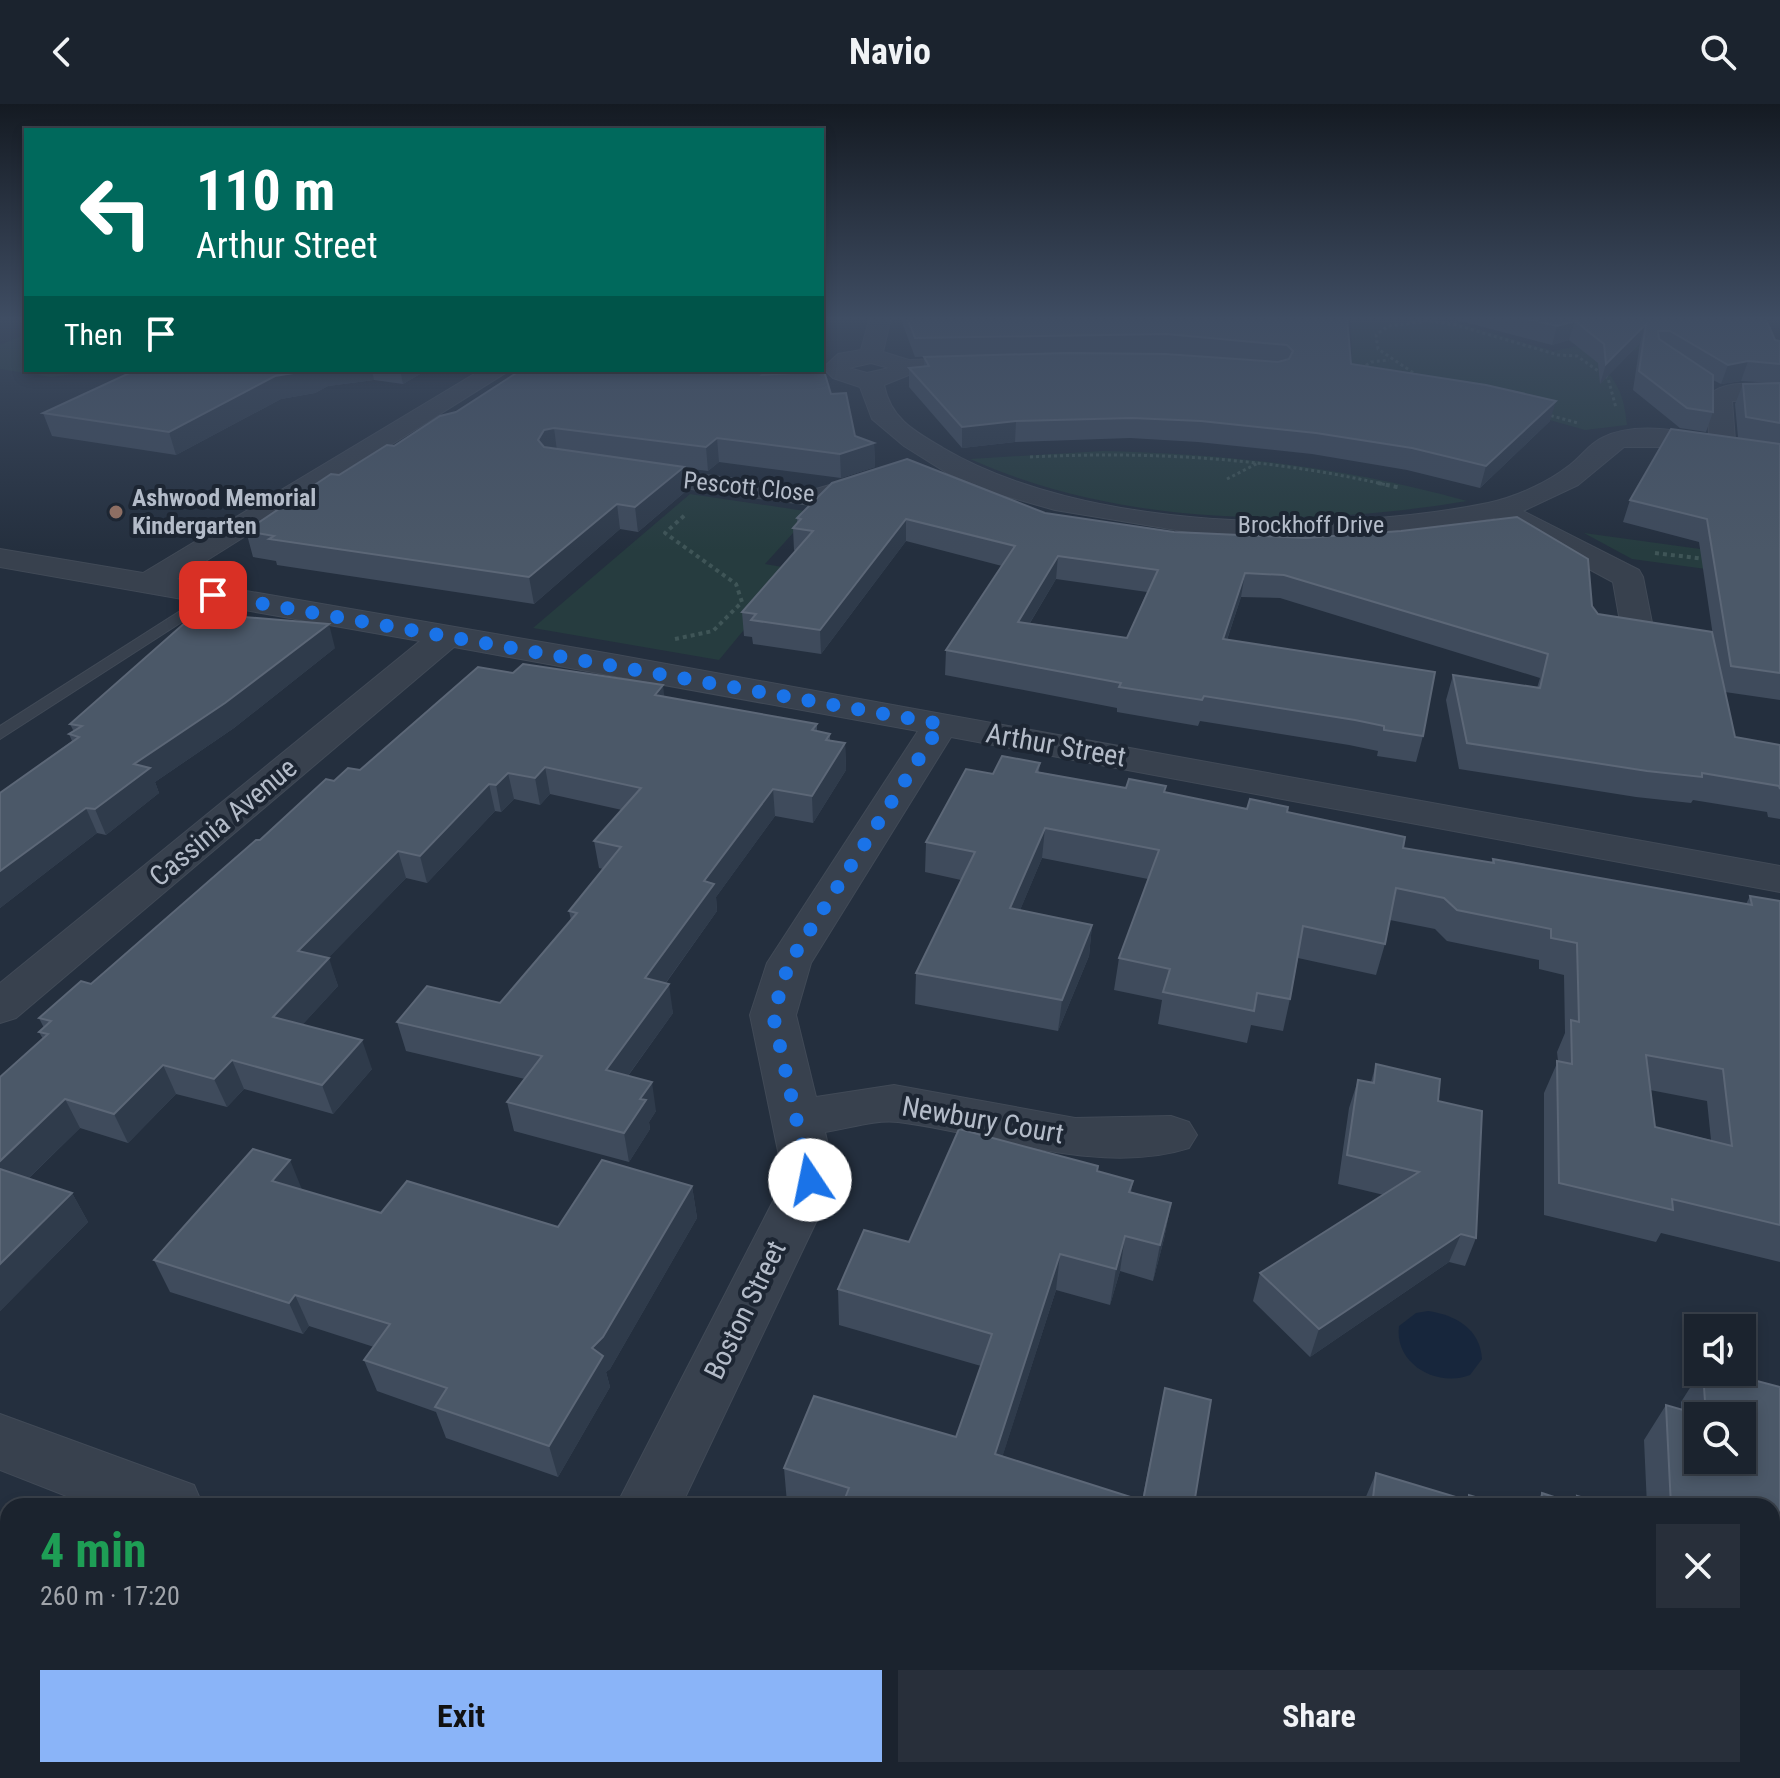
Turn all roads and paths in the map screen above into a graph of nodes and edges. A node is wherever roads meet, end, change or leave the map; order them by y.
1 (457, 395) edge
2 (876, 395) edge
3 (1614, 395) edge
4 (1718, 395) edge
5 (1532, 411) edge
6 (1612, 416) dead end
7 (1585, 423) dead end
8 (1721, 447) junction
9 (1780, 456) edge
10 (1259, 462) junction
11 (948, 463) junction
12 (603, 469) edge
13 (1227, 479) dead end
14 (759, 492) junction
15 (1498, 509) junction
16 (1466, 515) junction
17 (1593, 558) junction
18 (1710, 560) edge
19 (4, 562) edge
20 (149, 583) junction
21 (213, 595) junction
22 (1602, 628) edge
23 (445, 637) junction
24 (617, 665) junction
25 (941, 724) junction
26 (0, 734) edge
27 (1780, 879) edge
28 (0, 1007) edge
29 (797, 1118) junction
30 (1171, 1135) dead end
31 (0, 1442) edge
32 (150, 1498) edge
33 (652, 1498) edge

1 - 20 street
2 - 11 street, Brockhoff Drive
3 - 6 path
4 - 8 street
5 - 7 path
8 - 9 street, Brockhoff Drive
8 - 15 street, Brockhoff Drive
10 - 11 path
10 - 13 path
10 - 16 path
11 - 14 street, Pescott Close
11 - 16 street, Brockhoff Drive
12 - 14 street, Pescott Close
14 - 24 path
15 - 16 street, Brockhoff Drive
15 - 17 street
17 - 18 path
17 - 22 street
19 - 20 street, Arthur Street
20 - 21 street, Arthur Street
21 - 23 street, Arthur Street
21 - 26 lane
23 - 24 street, Arthur Street
23 - 28 street, Cassinia Avenue
24 - 25 street, Arthur Street
25 - 27 street, Arthur Street
25 - 29 street, Boston Street
29 - 30 street, Newbury Court
29 - 33 street, Boston Street
31 - 32 street

